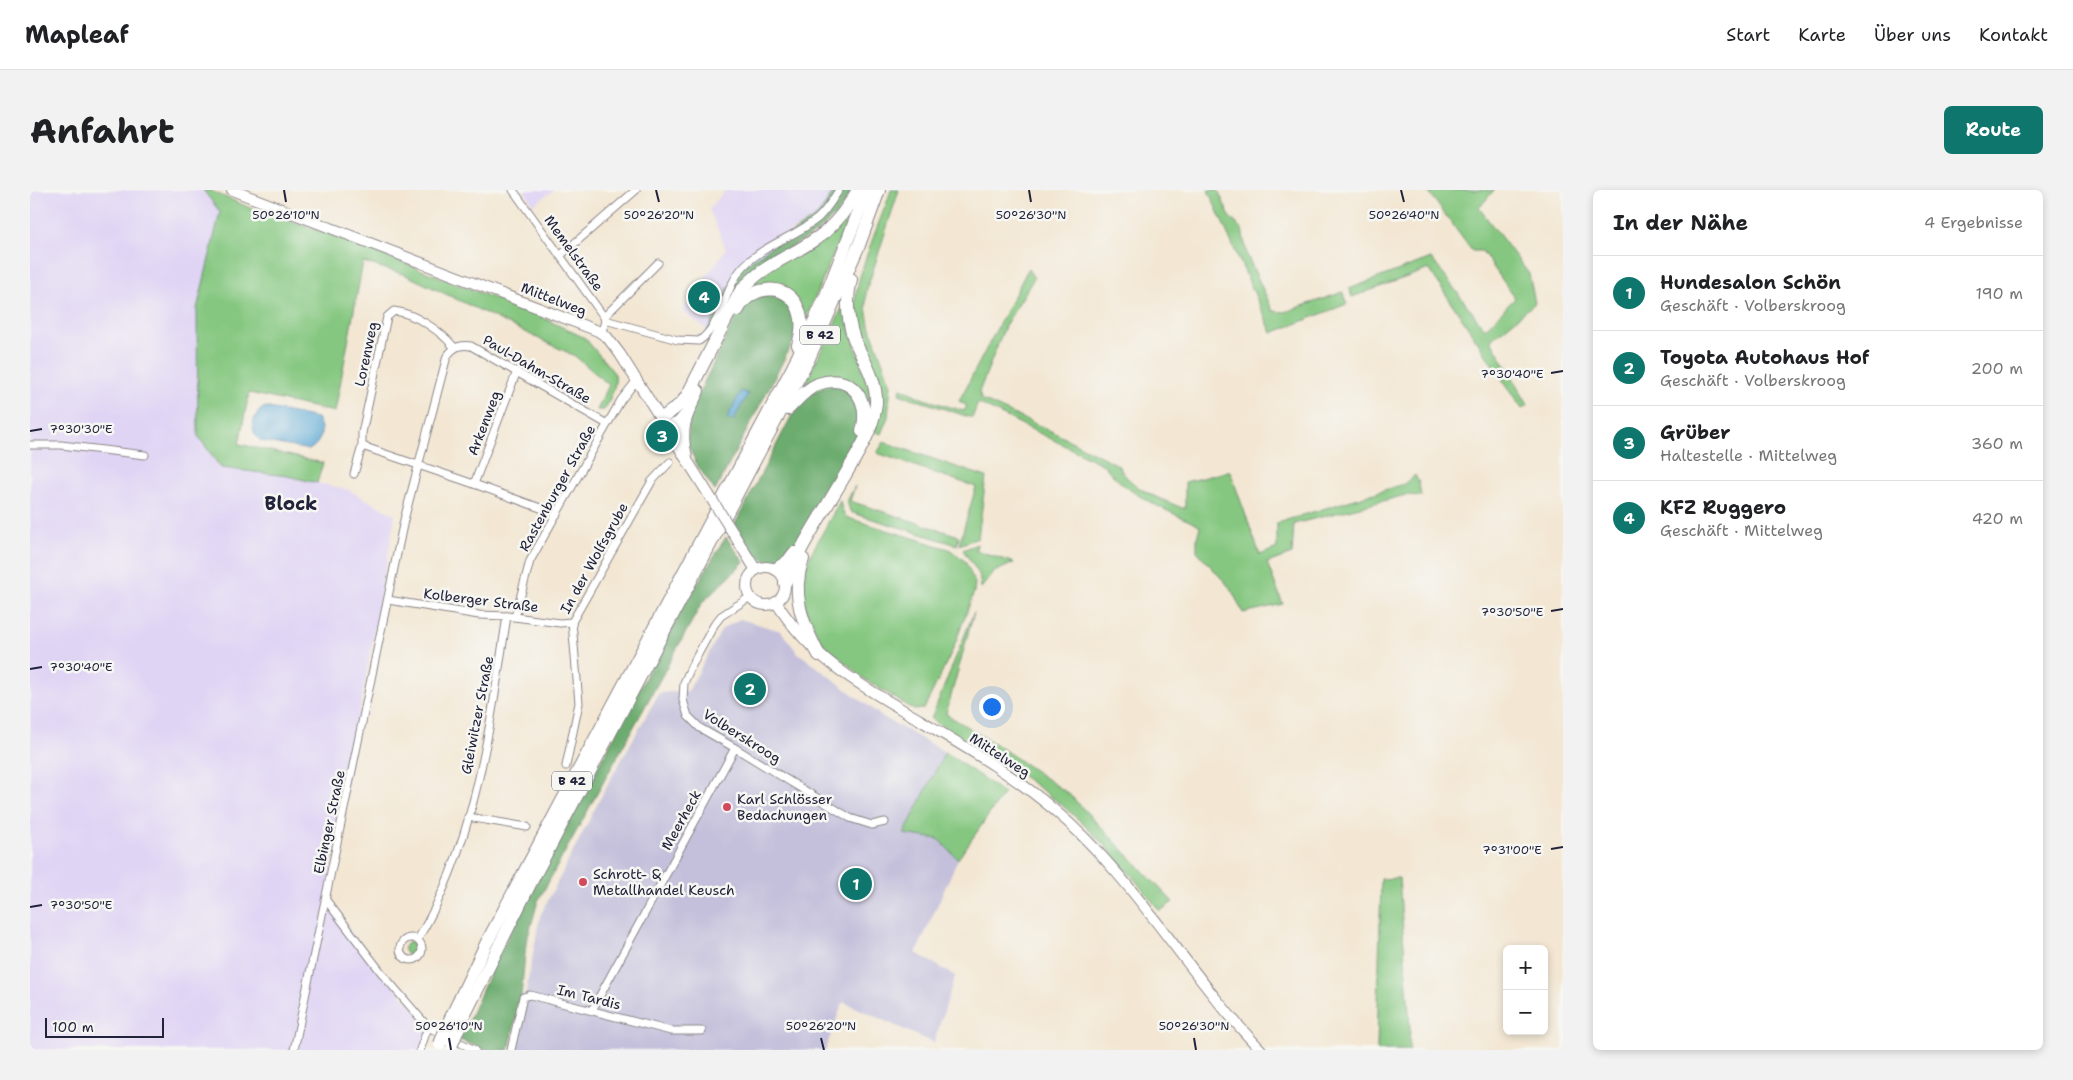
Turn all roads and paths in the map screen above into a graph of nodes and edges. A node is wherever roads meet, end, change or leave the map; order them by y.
1 (232, 190) edge
2 (513, 190) edge
3 (636, 190) edge
4 (839, 190) edge
5 (858, 190) edge
6 (867, 190) edge
7 (879, 190) edge
8 (859, 245) junction
9 (561, 256) junction
10 (658, 263) dead end
11 (605, 318) junction
12 (602, 333) junction
13 (454, 347) junction
14 (793, 367) junction
15 (517, 371) junction
16 (637, 380) junction
17 (685, 416) junction
18 (776, 422) junction
19 (607, 424) junction
20 (664, 424) junction
21 (30, 445) edge
22 (362, 446) junction
23 (145, 454) dead end
24 (686, 457) junction
25 (670, 462) dead end
26 (418, 465) junction
27 (354, 474) dead end
28 (474, 484) junction
29 (557, 514) junction
30 (812, 533) junction
31 (756, 570) junction
32 (776, 570) junction
33 (785, 583) junction
34 (750, 597) junction
35 (388, 600) junction
36 (776, 602) junction
37 (507, 616) junction
38 (515, 617) junction
39 (572, 622) junction
40 (819, 655) junction
41 (735, 748) junction
42 (566, 766) dead end
43 (468, 817) junction
44 (885, 822) dead end
45 (527, 827) dead end
46 (326, 900) junction
47 (418, 939) dead end
48 (592, 1010) junction
49 (428, 1028) junction
50 (702, 1031) dead end
51 (445, 1047) edge
52 (294, 1050) edge
53 (420, 1050) edge
54 (475, 1050) edge
55 (511, 1050) edge
56 (1261, 1050) edge

1 - 12 main road, Mittelweg
2 - 9 street, Memelstraße
3 - 9 street
4 - 11 street
5 - 20 highway
6 - 14 highway, B 42
7 - 8 highway, B 42
8 - 18 highway, B 42
8 - 30 highway
9 - 11 street, Memelstraße
10 - 11 street, Mittelweg
11 - 12 street
12 - 16 main road, Mittelweg
13 - 15 street, Paul-Dahm-Straße
13 - 22 street, Lorenweg
13 - 26 street
14 - 17 highway
14 - 51 highway, B 42, bridge
15 - 19 street, Paul-Dahm-Straße
15 - 28 street, Arkenweg
16 - 19 street, Rastenburger Straße
16 - 20 main road, Mittelweg
17 - 20 highway
17 - 24 highway
18 - 32 highway
18 - 51 highway, B 42, bridge
19 - 29 street, Rastenburger Straße
20 - 24 main road, Mittelweg
21 - 23 street
22 - 26 street
22 - 27 street, Lorenweg
24 - 31 main road, Mittelweg, bridge
25 - 39 street, In der Wolfsgrube
26 - 28 street
26 - 35 street, Elbinger Straße
28 - 29 street
29 - 38 street, Rastenburger Straße
30 - 33 highway
30 - 40 highway
31 - 32 main road
31 - 34 main road
32 - 33 main road
33 - 36 main road
34 - 36 main road
34 - 41 street, Volberskroog
35 - 37 street, Kolberger Straße
35 - 46 street, Elbinger Straße
36 - 40 main road, Mittelweg
37 - 38 street, Kolberger Straße
37 - 43 street, Gleiwitzer Straße
38 - 39 street, Kolberger Straße
39 - 42 street, In der Wolfsgrube
40 - 56 main road, Mittelweg
41 - 44 street, Volberskroog
41 - 48 street, Meerheck
43 - 45 street
43 - 47 street, Gleiwitzer Straße
46 - 49 street
46 - 52 street, Elbinger Straße
48 - 50 street, Im Tardis
48 - 55 street, Im Tardis
49 - 53 street
49 - 54 street

